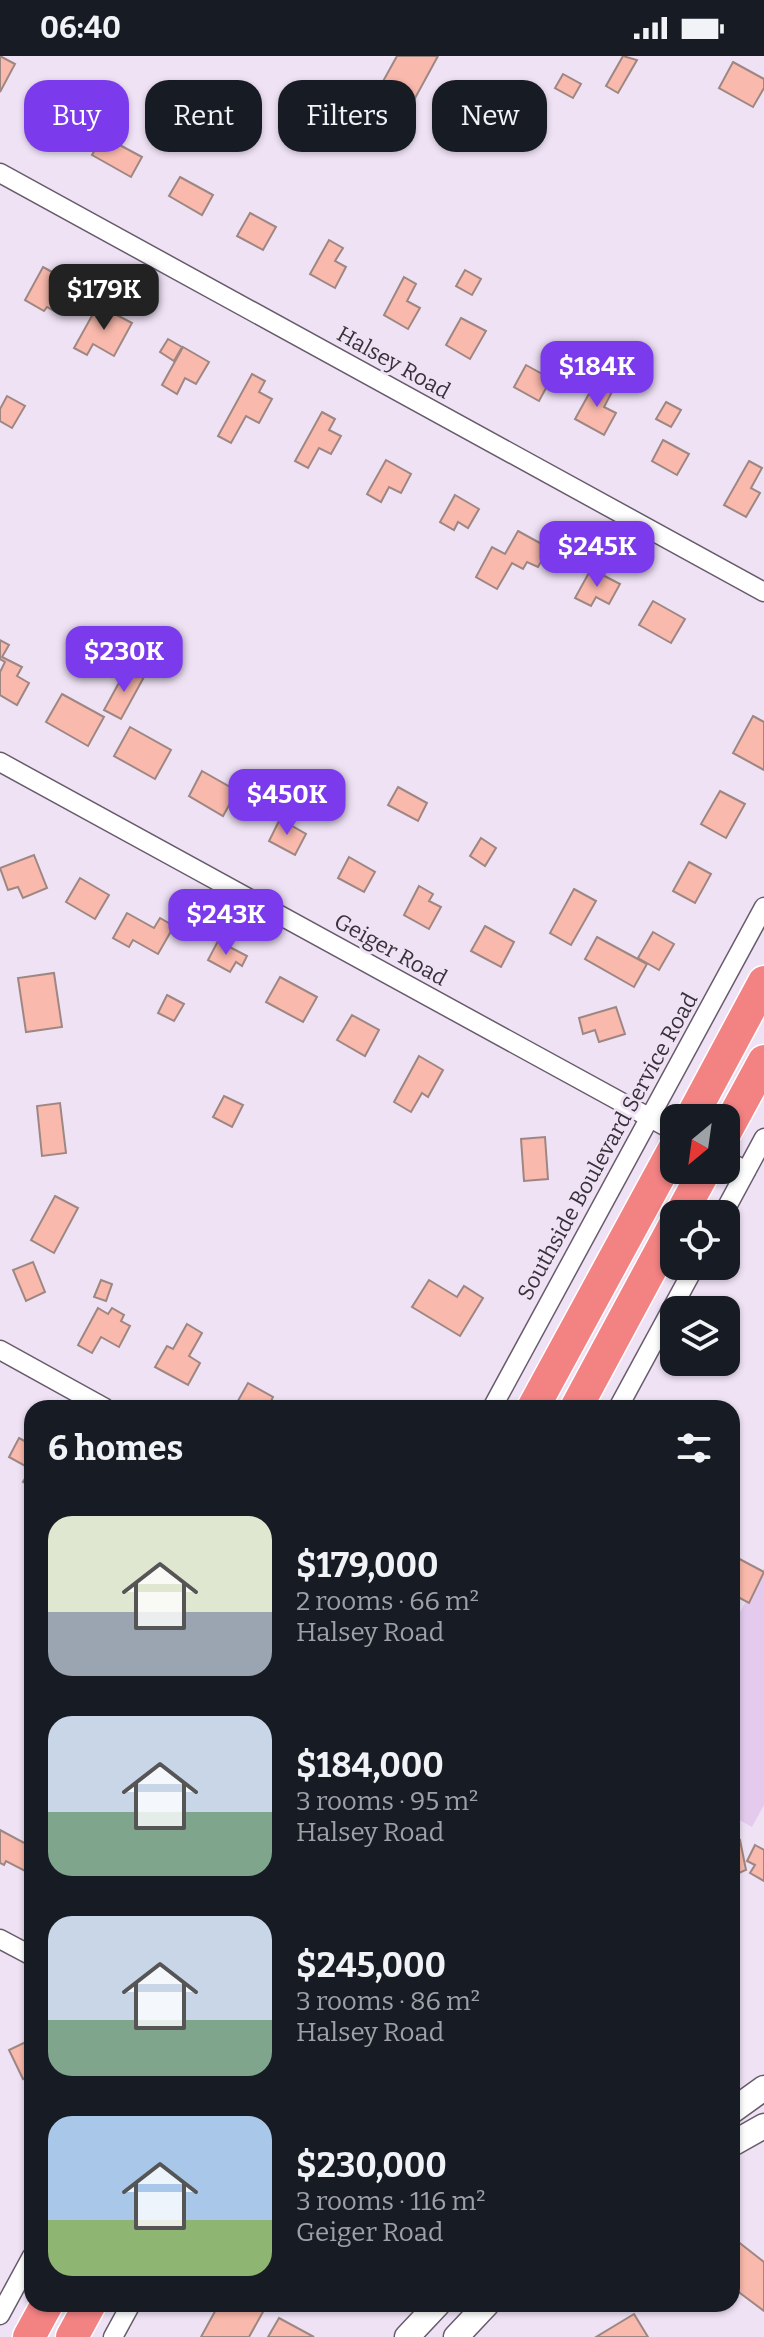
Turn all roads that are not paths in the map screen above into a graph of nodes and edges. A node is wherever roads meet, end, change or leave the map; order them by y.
1 (0, 173) edge
2 (764, 592) edge
3 (0, 762) edge
4 (764, 907) edge
5 (764, 982) edge
6 (764, 1061) edge
7 (699, 1104) edge
8 (740, 1105) edge
9 (650, 1118) junction
10 (660, 1123) edge
11 (764, 1138) edge
12 (740, 1168) edge
13 (746, 1171) junction
14 (660, 1175) edge
15 (730, 1200) edge
16 (660, 1252) edge
17 (687, 1280) edge
18 (0, 1350) edge
19 (91, 1400) edge
20 (496, 1400) edge
21 (537, 1400) edge
22 (580, 1400) edge
23 (622, 1400) edge
24 (0, 1939) edge
25 (24, 1952) edge
26 (764, 2088) edge
27 (740, 2105) edge
28 (764, 2126) edge
29 (740, 2140) edge
30 (24, 2271) edge
31 (43, 2312) edge
32 (86, 2312) edge
33 (127, 2312) edge
34 (430, 2312) edge
35 (479, 2312) edge
36 (0, 2315) edge
37 (29, 2337) edge
38 (72, 2337) edge
39 (113, 2337) edge
40 (407, 2337) edge
41 (456, 2337) edge

1 - 2 street, Halsey Road
3 - 9 street, Geiger Road
4 - 9 street, Southside Boulevard Service Road
5 - 7 highway
6 - 8 highway
9 - 10 street, Geiger Road
9 - 20 street, Southside Boulevard Service Road
11 - 13 street
12 - 13 street
13 - 15 street
14 - 21 highway
16 - 22 highway
17 - 23 street
18 - 19 street
24 - 25 street
26 - 27 street
28 - 29 street
30 - 36 street
31 - 37 highway
32 - 38 highway
33 - 39 street
34 - 40 street
35 - 41 street

